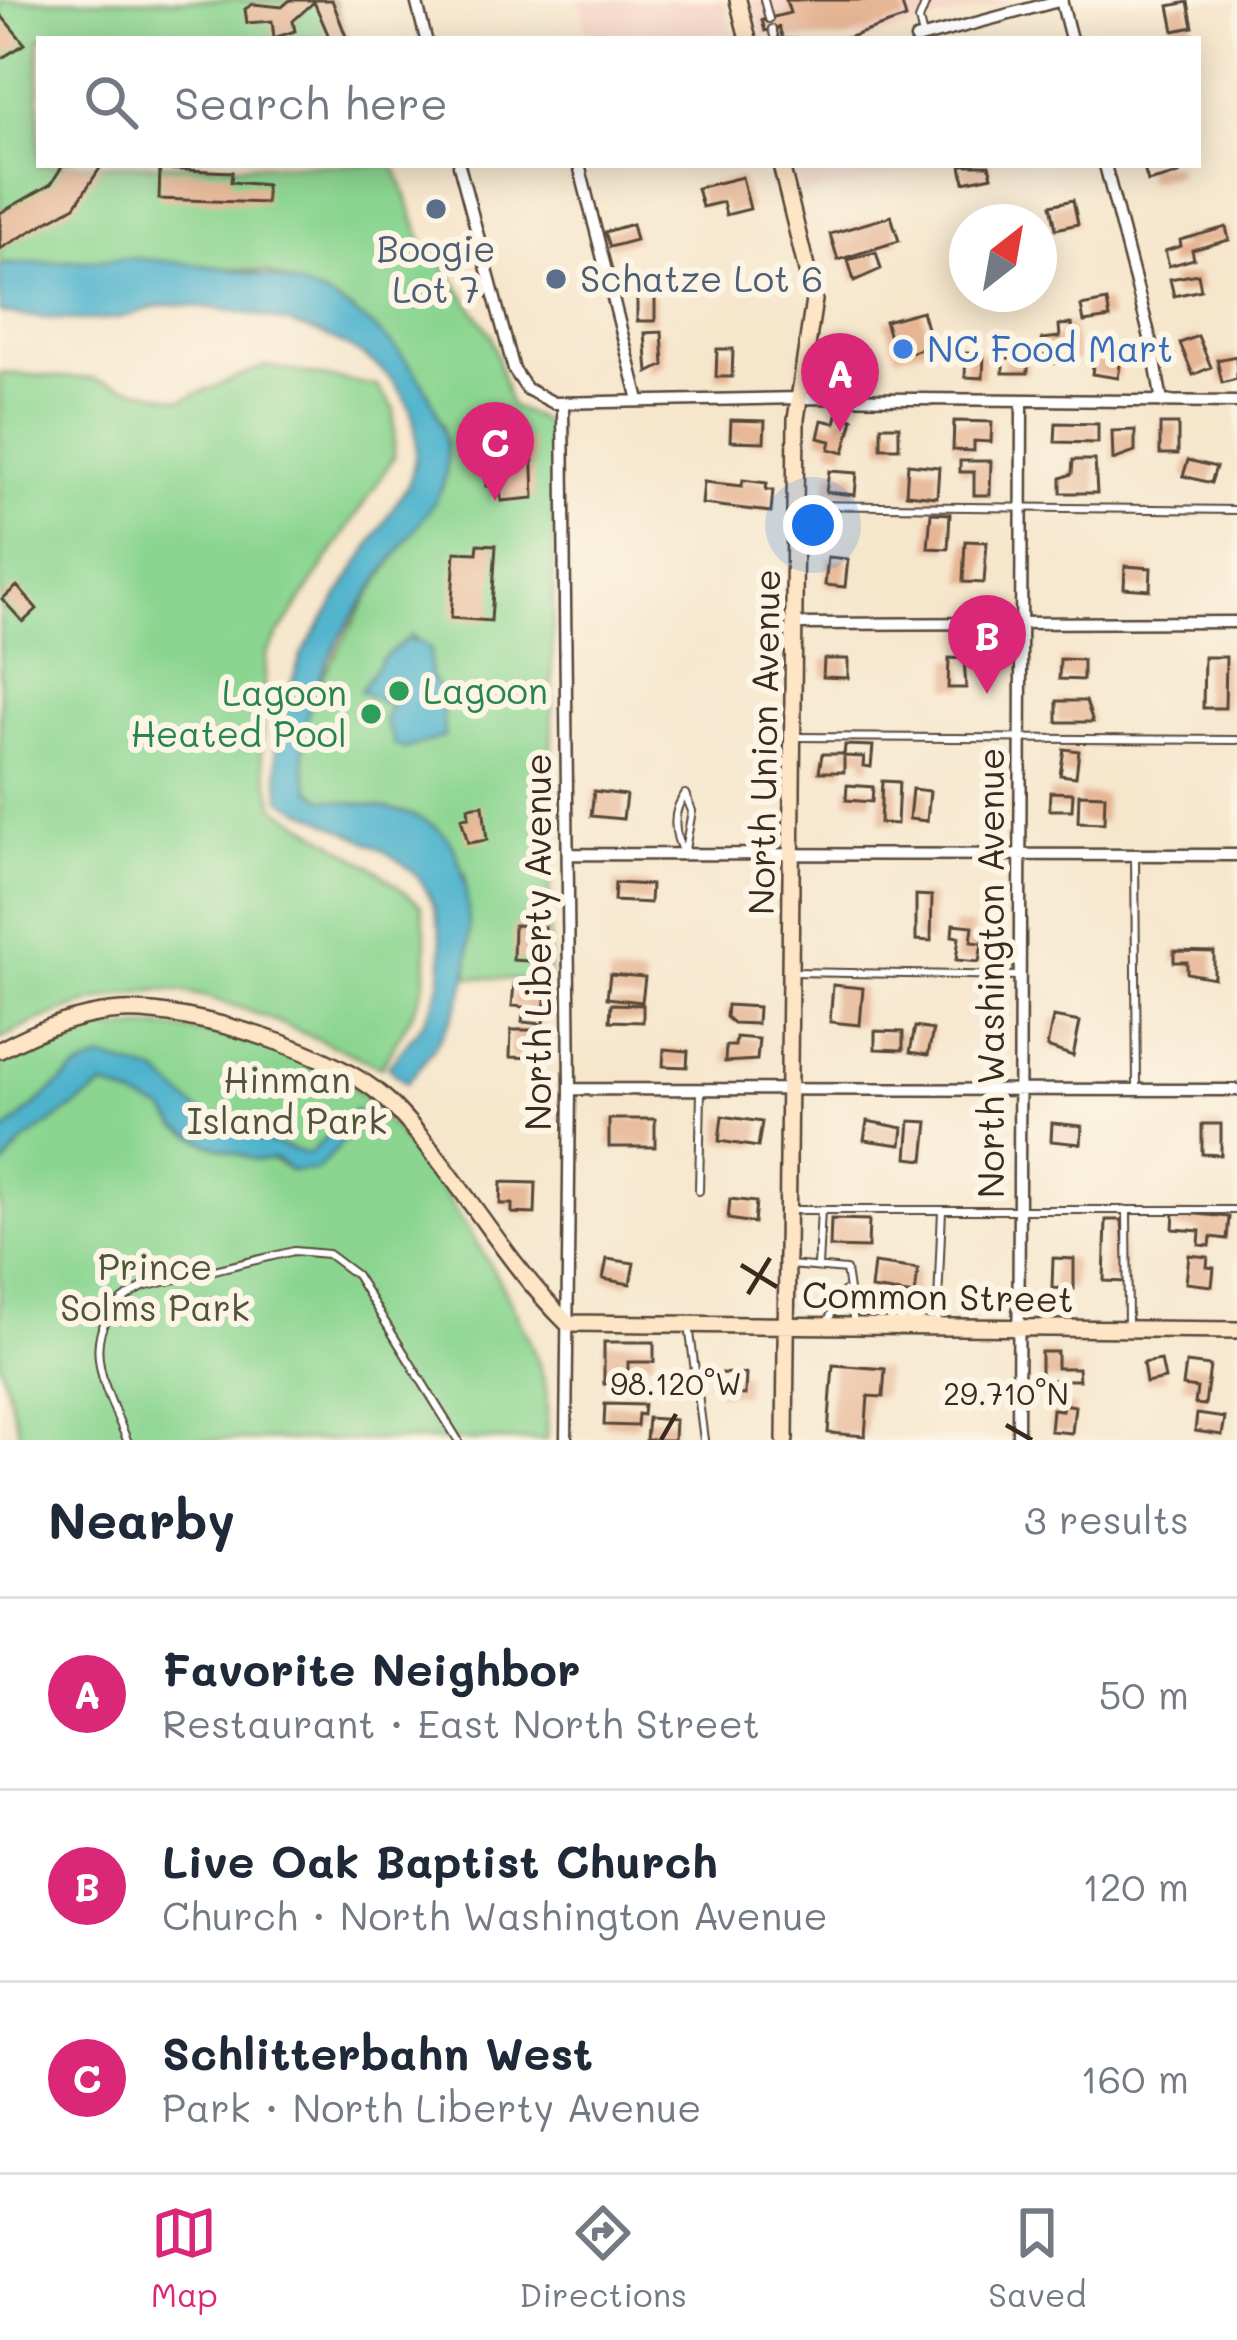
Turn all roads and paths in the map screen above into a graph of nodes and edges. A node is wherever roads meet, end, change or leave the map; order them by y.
1 (416, 0) edge
2 (738, 0) edge
3 (764, 0) edge
4 (927, 0) edge
5 (1061, 0) edge
6 (769, 19) dead end
7 (425, 36) edge
8 (747, 36) edge
9 (919, 36) edge
10 (926, 36) edge
11 (1070, 36) edge
12 (460, 168) edge
13 (580, 168) edge
14 (782, 168) edge
15 (1106, 168) edge
16 (802, 398) junction
17 (639, 400) junction
18 (1022, 402) junction
19 (1162, 402) junction
20 (1237, 402) edge
21 (563, 405) junction
22 (796, 505) junction
23 (1021, 509) junction
24 (1237, 509) edge
25 (1021, 621) junction
26 (1237, 622) edge
27 (796, 624) junction
28 (794, 737) junction
29 (1237, 740) edge
30 (1022, 742) junction
31 (568, 854) junction
32 (1021, 854) junction
33 (1136, 854) junction
34 (684, 855) junction
35 (1237, 855) edge
36 (794, 856) junction
37 (792, 973) junction
38 (1020, 976) junction
39 (0, 1051) edge
40 (570, 1089) junction
41 (701, 1090) junction
42 (1237, 1090) edge
43 (790, 1091) junction
44 (1019, 1091) junction
45 (1137, 1091) junction
46 (699, 1191) dead end
47 (791, 1210) junction
48 (821, 1210) junction
49 (942, 1210) junction
50 (1021, 1210) junction
51 (1127, 1210) junction
52 (1237, 1210) edge
53 (790, 1265) junction
54 (818, 1267) junction
55 (845, 1288) junction
56 (567, 1323) junction
57 (689, 1324) junction
58 (790, 1325) junction
59 (825, 1327) junction
60 (855, 1327) junction
61 (1020, 1328) junction
62 (937, 1329) junction
63 (1128, 1329) junction
64 (1237, 1330) edge
65 (127, 1440) edge
66 (458, 1440) edge
67 (566, 1440) edge
68 (704, 1440) edge
69 (785, 1440) edge
70 (1018, 1440) edge

1 - 7 street
2 - 8 street
3 - 6 lane
4 - 9 lane
5 - 10 street
5 - 11 street
12 - 21 street
13 - 17 street
14 - 16 street, North Union Avenue
15 - 19 street
16 - 17 street
16 - 18 street
16 - 22 street, North Union Avenue
17 - 21 street
18 - 19 street
18 - 23 street, North Washington Avenue
19 - 20 street
21 - 31 street, North Liberty Avenue
22 - 23 lane
22 - 27 street, North Union Avenue
23 - 24 lane
23 - 25 street, North Washington Avenue
25 - 26 street
25 - 27 street
25 - 30 street, North Washington Avenue
27 - 28 street, North Union Avenue
28 - 30 lane
28 - 36 street, North Union Avenue
29 - 30 lane
30 - 32 street, North Washington Avenue
31 - 34 street
31 - 40 street, North Liberty Avenue
32 - 33 street
32 - 36 street
32 - 38 street, North Washington Avenue
33 - 35 street
33 - 45 lane
34 - 34 lane
34 - 36 street
36 - 37 street, North Union Avenue
37 - 38 lane
37 - 43 street, North Union Avenue
38 - 44 street, North Washington Avenue
39 - 56 street
40 - 41 street
40 - 56 street, North Liberty Avenue
41 - 43 street
41 - 46 lane
42 - 45 street
43 - 44 street
43 - 47 street, North Union Avenue
44 - 45 street
44 - 50 street, North Washington Avenue
47 - 48 lane
47 - 53 street, North Union Avenue
48 - 49 lane
48 - 54 lane
49 - 50 lane
49 - 62 lane
50 - 51 lane
50 - 61 street, North Washington Avenue
51 - 52 lane
51 - 63 lane
53 - 54 lane
53 - 58 street, North Union Avenue
54 - 55 lane
55 - 59 lane
55 - 60 lane
56 - 57 street, Common Street
56 - 67 street, North Liberty Avenue
57 - 58 street, Common Street
57 - 68 lane
58 - 59 street, Common Street
58 - 69 street, North Union Avenue
59 - 60 street, Common Street
60 - 62 street, Common Street
61 - 62 street, Common Street
61 - 63 street, Common Street
61 - 70 street, North Washington Avenue
63 - 64 street, Common Street
65 - 66 lane

